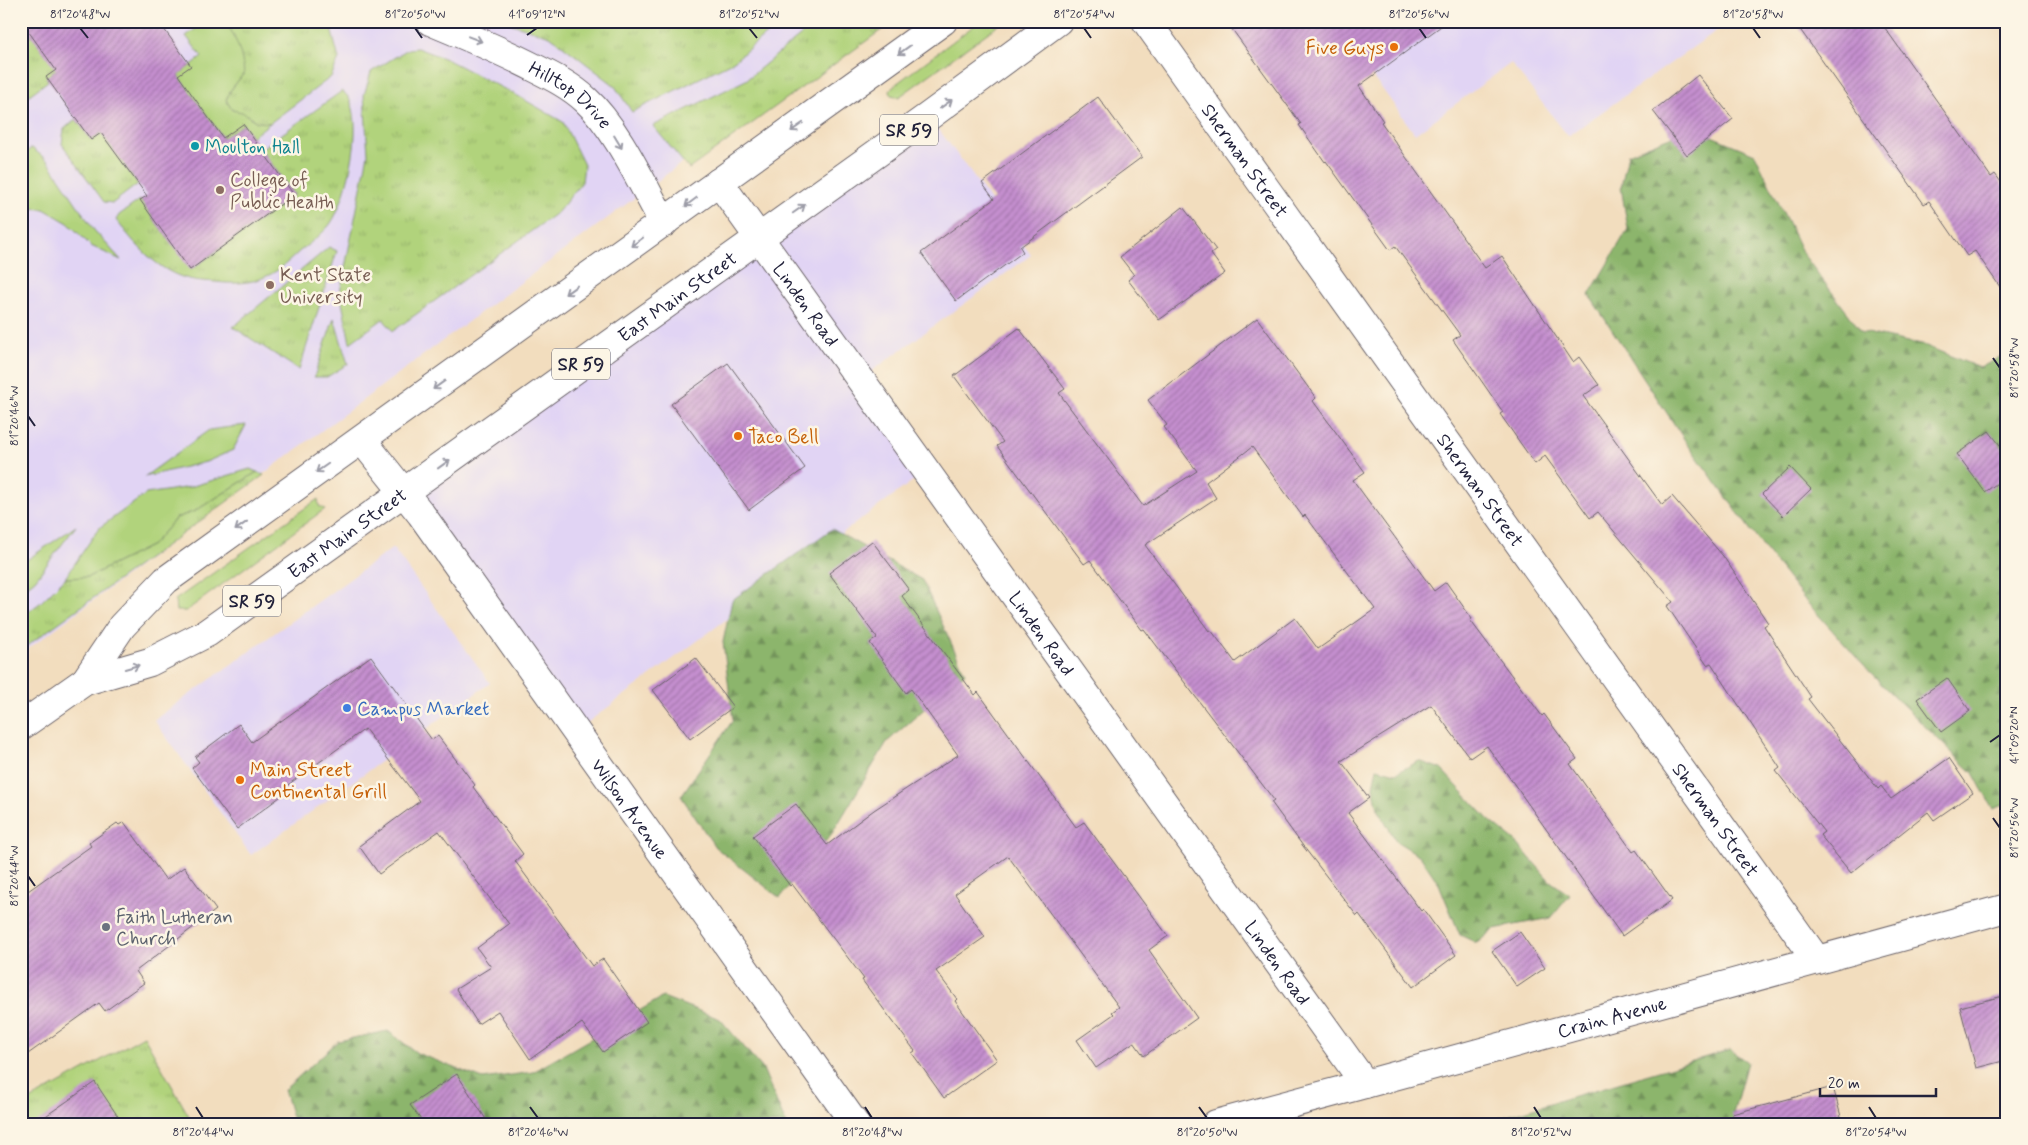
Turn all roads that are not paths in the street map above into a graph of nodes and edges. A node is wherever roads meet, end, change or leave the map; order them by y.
1 (430, 21) edge
2 (943, 21) edge
3 (1058, 21) edge
4 (1146, 21) edge
5 (719, 182) junction
6 (664, 223) junction
7 (760, 237) junction
8 (362, 440) junction
9 (404, 493) junction
10 (85, 681) junction
11 (21, 726) edge
12 (2007, 908) edge
13 (1816, 959) junction
14 (1365, 1084) junction
15 (856, 1124) edge
16 (1216, 1124) edge

1 -> 6 street, Hilltop Drive
2 -> 5 street, East Main Street / SR 59
7 -> 3 street, East Main Street / SR 59
4 - 13 street, Sherman Street
5 -> 6 street, East Main Street / SR 59
5 - 7 street, Linden Road
6 -> 8 street, East Main Street / SR 59
9 -> 7 street, East Main Street / SR 59
7 - 14 street, Linden Road
8 - 9 street, Wilson Avenue
8 -> 10 street, East Main Street / SR 59
10 -> 9 street, East Main Street / SR 59
9 - 15 street, Wilson Avenue
10 - 11 street, East Main Street / SR 59
12 - 13 street, Crain Avenue
13 - 14 street, Crain Avenue
14 - 16 street, Crain Avenue

